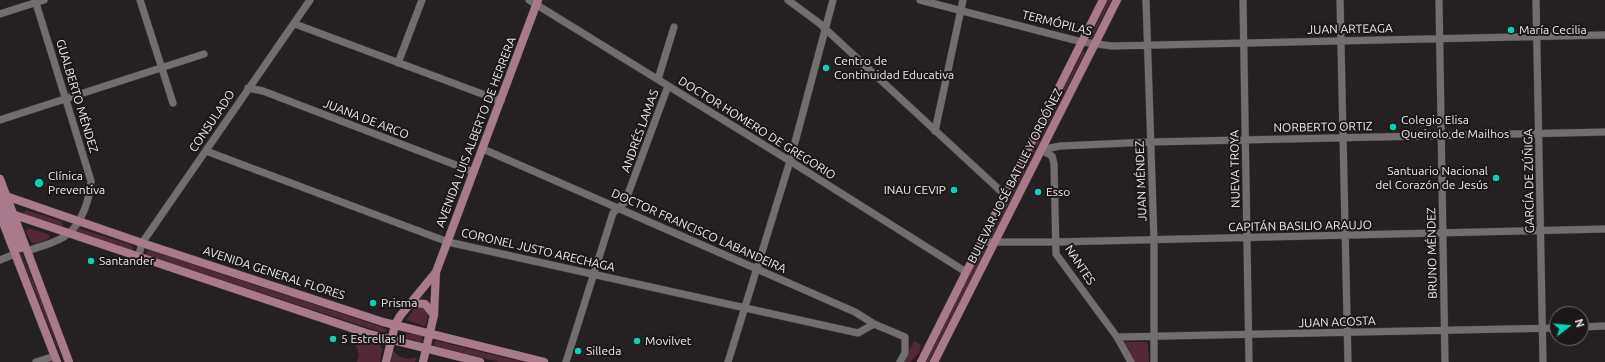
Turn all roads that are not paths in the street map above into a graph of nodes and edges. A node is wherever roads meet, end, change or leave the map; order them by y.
1 (44, 0) edge
2 (140, 0) edge
3 (310, 0) edge
4 (422, 0) edge
5 (788, 0) edge
6 (834, 0) edge
7 (920, 0) edge
8 (963, 0) edge
9 (1103, 0) edge
10 (1116, 0) edge
11 (1146, 0) edge
12 (1243, 0) edge
13 (1340, 0) edge
14 (1440, 0) edge
15 (1536, 0) edge
16 (35, 1) edge
17 (535, 1) edge
18 (961, 10) junction
19 (0, 14) edge
20 (295, 24) junction
21 (674, 27) dead end
22 (825, 29) junction
23 (1605, 35) edge
24 (1536, 36) junction
25 (1440, 38) junction
26 (1340, 40) junction
27 (1082, 42) junction
28 (1244, 42) junction
29 (1095, 44) junction
30 (1147, 45) junction
31 (204, 54) dead end
32 (398, 64) junction
33 (162, 68) junction
34 (658, 79) junction
35 (668, 86) junction
36 (248, 88) junction
37 (66, 98) junction
38 (502, 101) junction
39 (173, 102) dead end
40 (0, 120) edge
41 (935, 131) junction
42 (1605, 132) edge
43 (1539, 134) junction
44 (1442, 136) junction
45 (1342, 138) junction
46 (1246, 140) junction
47 (1151, 142) junction
48 (483, 149) junction
49 (1041, 150) junction
50 (206, 151) junction
51 (790, 161) junction
52 (474, 172) junction
53 (0, 178) edge
54 (1005, 195) junction
55 (2, 196) edge
56 (0, 202) edge
57 (619, 208) junction
58 (2, 213) edge
59 (15, 216) junction
60 (78, 222) junction
61 (1605, 229) edge
62 (1541, 231) junction
63 (1443, 233) junction
64 (68, 235) junction
65 (1346, 236) junction
66 (1248, 238) junction
67 (1154, 240) junction
68 (448, 242) junction
69 (981, 242) junction
70 (994, 242) junction
71 (1055, 242) junction
72 (142, 243) junction
73 (28, 251) junction
74 (15, 254) junction
75 (138, 258) junction
76 (0, 260) edge
77 (32, 263) junction
78 (758, 269) junction
79 (436, 272) junction
80 (966, 272) junction
81 (593, 274) junction
82 (409, 303) junction
83 (746, 308) junction
84 (434, 315) junction
85 (874, 324) junction
86 (395, 325) junction
87 (1605, 326) edge
88 (1589, 327) edge
89 (1542, 328) junction
90 (1549, 328) edge
91 (1444, 330) junction
92 (1347, 332) junction
93 (430, 334) junction
94 (1249, 335) junction
95 (1117, 337) junction
96 (1154, 338) junction
97 (391, 340) junction
98 (426, 349) junction
99 (56, 359) edge
100 (920, 361) edge
101 (36, 362) edge
102 (69, 362) edge
103 (386, 362) edge
104 (423, 362) edge
105 (477, 362) edge
106 (544, 362) edge
107 (566, 362) edge
108 (728, 362) edge
109 (900, 362) edge
110 (934, 362) edge
111 (1131, 362) edge
112 (1154, 362) edge
113 (1249, 362) edge
114 (1348, 362) edge
115 (1445, 362) edge
116 (1543, 362) edge

1 - 16 street
2 - 33 street
3 - 20 street, CONSULADO
4 - 32 street
5 - 22 street
6 - 22 street
7 - 18 street, TERMÓPILAS
8 - 18 street
9 - 27 main road, BULEVAR JOSÉ BATLLE Y ORDÓÑEZ
10 - 29 main road, BULEVAR JOSÉ BATLLE Y ORDÓÑEZ
11 - 30 street, JUAN MÉNDEZ
12 - 28 street, NUEVA TROYA
13 - 26 street
14 - 25 street, BRUNO MÉNDEZ
15 - 24 street, GARCÍA DE ZÚÑIGA
16 - 19 street
16 - 37 street, GUALBERTO MÉNDEZ
17 - 34 street, DOCTOR HOMERO DE GREGORIO
17 - 38 main road, AVENIDA LUIS ALBERTO DE HERRERA
18 - 27 street, TERMÓPILAS
18 - 41 street
20 - 32 street
20 - 36 street, CONSULADO
21 - 34 street, ANDRÉS LAMAS
22 - 41 street
22 - 51 street
23 - 24 street, JUAN ARTEAGA
24 - 25 street, JUAN ARTEAGA
24 - 43 street, GARCÍA DE ZÚÑIGA
25 - 26 street, JUAN ARTEAGA
25 - 44 street, BRUNO MÉNDEZ
26 - 28 street, JUAN ARTEAGA
26 - 45 street
27 - 29 street, TERMÓPILAS
27 - 54 main road, BULEVAR JOSÉ BATLLE Y ORDÓÑEZ
28 - 30 street, JUAN ARTEAGA
28 - 46 street, NUEVA TROYA
29 - 30 street, JUAN ARTEAGA
29 - 49 main road, BULEVAR JOSÉ BATLLE Y ORDÓÑEZ
30 - 47 street, JUAN MÉNDEZ
31 - 33 street
32 - 38 street
33 - 37 street
33 - 39 street
34 - 35 street, DOCTOR HOMERO DE GREGORIO
35 - 51 street, DOCTOR HOMERO DE GREGORIO
35 - 57 street, ANDRÉS LAMAS
36 - 50 street, CONSULADO
36 - 52 street, JUANA DE ARCO
37 - 40 street
37 - 60 street, GUALBERTO MÉNDEZ
38 - 48 main road, AVENIDA LUIS ALBERTO DE HERRERA
41 - 54 street
42 - 43 street, NORBERTO ORTIZ
43 - 44 street, NORBERTO ORTIZ
43 - 62 street, GARCÍA DE ZÚÑIGA
44 - 45 street, NORBERTO ORTIZ
44 - 63 street, BRUNO MÉNDEZ
45 - 46 street, NORBERTO ORTIZ
45 - 65 street
46 - 47 street, NORBERTO ORTIZ
46 - 66 street, NUEVA TROYA
47 - 49 street, NORBERTO ORTIZ
47 - 67 street, JUAN MÉNDEZ
48 - 52 main road, AVENIDA LUIS ALBERTO DE HERRERA
48 - 57 street, DOCTOR FRANCISCO LABANDEIRA
49 - 70 main road, BULEVAR JOSÉ BATLLE Y ORDÓÑEZ
49 - 71 street, NANTES
50 - 68 street, CORONEL JUSTO ARECHAGA
50 - 72 street, CONSULADO
51 - 78 street
51 - 80 street, DOCTOR HOMERO DE GREGORIO
52 - 68 main road, AVENIDA LUIS ALBERTO DE HERRERA
53 - 55 main road
54 - 69 main road, BULEVAR JOSÉ BATLLE Y ORDÓÑEZ
55 - 59 main road
55 - 60 main road, AVENIDA GENERAL FLORES
56 - 58 main road
57 - 78 street, DOCTOR FRANCISCO LABANDEIRA
57 - 81 street, ANDRÉS LAMAS
58 - 59 main road
58 - 74 main road
58 - 77 main road
59 - 64 main road
59 - 73 main road
60 - 64 street, GUALBERTO MÉNDEZ
60 - 72 main road, AVENIDA GENERAL FLORES
61 - 62 street, CAPITÁN BASILIO ARAUJO
62 - 63 street, CAPITÁN BASILIO ARAUJO
62 - 89 street, GARCÍA DE ZÚÑIGA
63 - 65 street, CAPITÁN BASILIO ARAUJO
63 - 91 street, BRUNO MÉNDEZ
64 - 73 street
64 - 75 main road
65 - 66 street, CAPITÁN BASILIO ARAUJO
65 - 92 street
66 - 67 street, CAPITÁN BASILIO ARAUJO
66 - 94 street, NUEVA TROYA
67 - 71 street, CAPITÁN BASILIO ARAUJO
67 - 96 street, JUAN MÉNDEZ
68 - 79 main road, AVENIDA LUIS ALBERTO DE HERRERA
68 - 81 street, CORONEL JUSTO ARECHAGA
69 - 70 street, CAPITÁN BASILIO ARAUJO
69 - 80 main road, BULEVAR JOSÉ BATLLE Y ORDÓÑEZ
70 - 71 street, CAPITÁN BASILIO ARAUJO
70 - 110 main road, BULEVAR JOSÉ BATLLE Y ORDÓÑEZ
71 - 95 street, NANTES
72 - 75 street, CONSULADO
72 - 86 main road, AVENIDA GENERAL FLORES
73 - 77 main road
74 - 76 street
74 - 99 main road
75 - 97 main road
77 - 102 main road
78 - 83 street
78 - 85 street, DOCTOR FRANCISCO LABANDEIRA
79 - 82 main road, AVENIDA LUIS ALBERTO DE HERRERA
79 - 84 main road, AVENIDA LUIS ALBERTO DE HERRERA
80 - 100 main road, BULEVAR JOSÉ BATLLE Y ORDÓÑEZ
81 - 83 street, CORONEL JUSTO ARECHAGA
81 - 107 street, ANDRÉS LAMAS
82 - 84 main road
82 - 86 main road, AVENIDA LUIS ALBERTO DE HERRERA
83 - 85 street, CORONEL JUSTO ARECHAGA
83 - 108 street
84 - 93 main road, AVENIDA LUIS ALBERTO DE HERRERA
85 - 109 street, DOCTOR FRANCISCO LABANDEIRA
86 - 93 main road, AVENIDA GENERAL FLORES
86 - 97 main road, AVENIDA LUIS ALBERTO DE HERRERA
87 - 88 street
89 - 90 street, JUAN ACOSTA
89 - 91 street, JUAN ACOSTA
89 - 116 street, GARCÍA DE ZÚÑIGA
91 - 92 street, JUAN ACOSTA
91 - 115 street, BRUNO MÉNDEZ
92 - 94 street, JUAN ACOSTA
92 - 114 street
93 - 98 main road, AVENIDA LUIS ALBERTO DE HERRERA
93 - 106 main road, AVENIDA GENERAL FLORES
94 - 96 street, JUAN ACOSTA
94 - 113 street, NUEVA TROYA
95 - 96 street, JUAN ACOSTA
95 - 111 street, NANTES
96 - 112 street, JUAN MÉNDEZ
97 - 98 main road
97 - 103 main road, AVENIDA LUIS ALBERTO DE HERRERA
98 - 104 main road, AVENIDA LUIS ALBERTO DE HERRERA
98 - 105 main road
99 - 101 street

